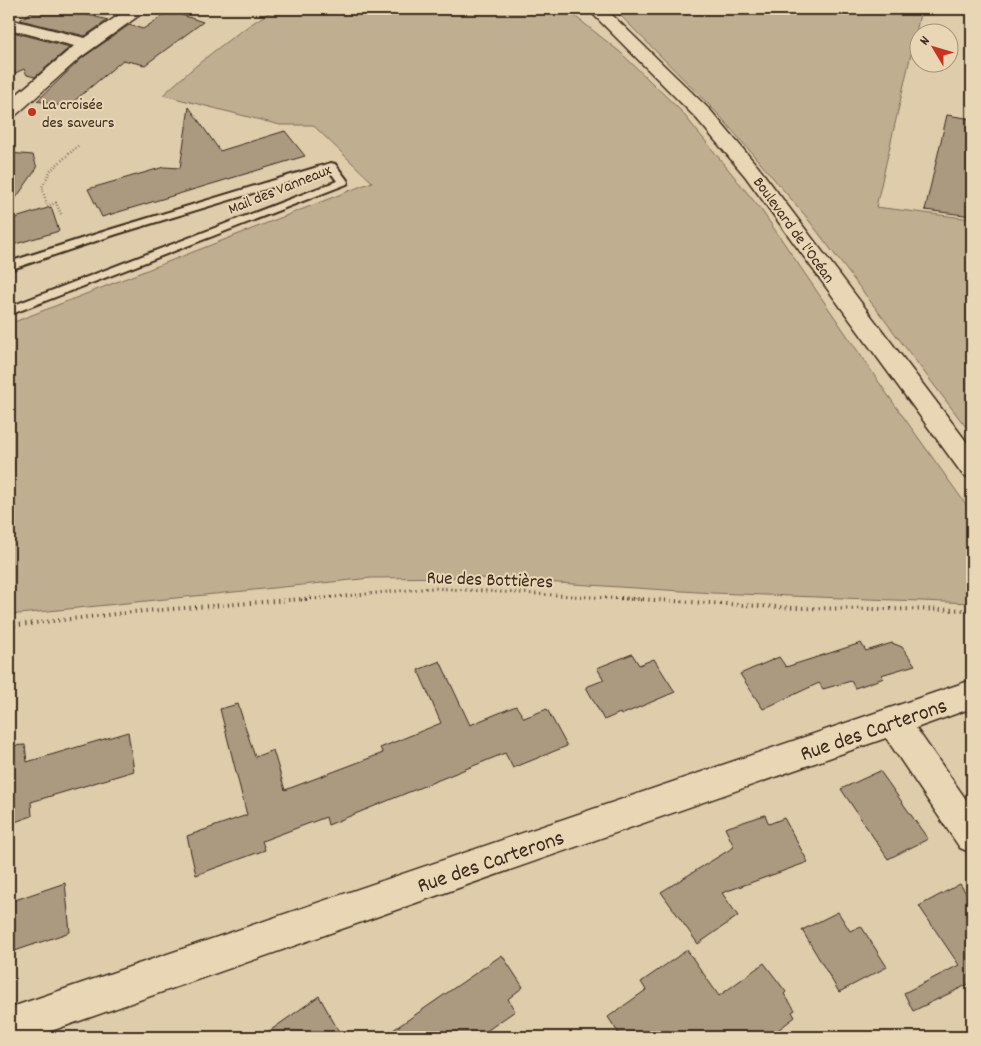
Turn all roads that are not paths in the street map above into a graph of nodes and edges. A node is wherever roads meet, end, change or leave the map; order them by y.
1 (139, 9) edge
2 (596, 9) edge
3 (9, 24) edge
4 (87, 44) junction
5 (9, 111) edge
6 (9, 266) edge
7 (9, 311) edge
8 (972, 468) edge
9 (972, 694) edge
10 (893, 721) junction
11 (972, 836) edge
12 (9, 1027) edge

1 - 4 street
2 - 8 street, Boulevard de l'Océan
3 - 4 street
4 - 5 street
6 - 7 lane, Mail des Vanneaux
9 - 10 street, Rue des Carterons
10 - 11 street
10 - 12 street, Rue des Carterons

